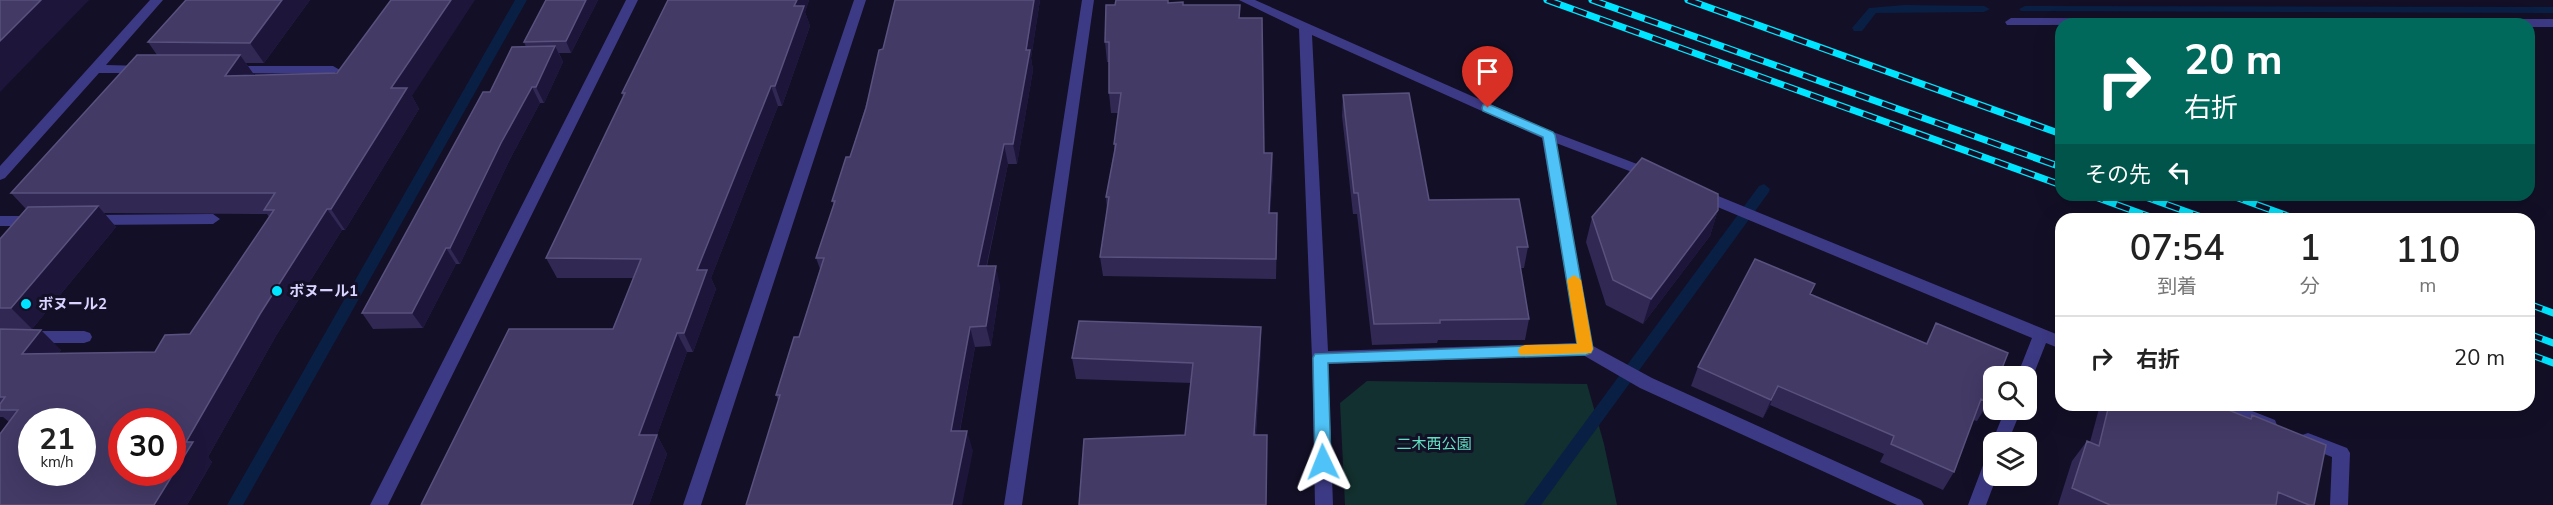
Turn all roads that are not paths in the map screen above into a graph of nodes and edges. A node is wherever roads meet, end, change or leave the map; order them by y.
1 (157, 0) edge
2 (632, 0) edge
3 (860, 0) edge
4 (1088, 0) edge
5 (1245, 0) edge
6 (2011, 22) dead end
7 (2055, 22) edge
8 (2535, 23) edge
9 (2553, 23) edge
10 (1305, 28) junction
11 (94, 69) junction
12 (154, 70) edge
13 (213, 70) edge
14 (333, 70) dead end
15 (1548, 135) junction
16 (0, 175) edge
17 (1665, 180) edge
18 (1686, 188) edge
19 (213, 219) dead end
20 (47, 220) edge
21 (71, 220) edge
22 (0, 221) edge
23 (2041, 335) junction
24 (0, 337) edge
25 (84, 337) dead end
26 (2055, 341) edge
27 (1586, 349) junction
28 (1320, 358) junction
29 (2029, 366) edge
30 (2233, 411) edge
31 (1984, 486) edge
32 (379, 505) edge
33 (692, 505) edge
34 (1013, 505) edge
35 (1324, 505) edge
36 (1915, 505) edge
37 (1977, 505) edge
38 (2339, 505) edge

1 - 11 street
2 - 32 street
3 - 33 street
4 - 34 street
5 - 10 street
6 - 7 street
8 - 9 street
10 - 15 street
10 - 28 street
11 - 12 street
11 - 16 street
13 - 14 street
15 - 17 street
15 - 27 street
18 - 23 street
19 - 21 street
20 - 22 street
23 - 26 street
23 - 29 street
24 - 25 street
27 - 28 street
27 - 36 street
28 - 35 street
30 - 38 street
31 - 37 street

